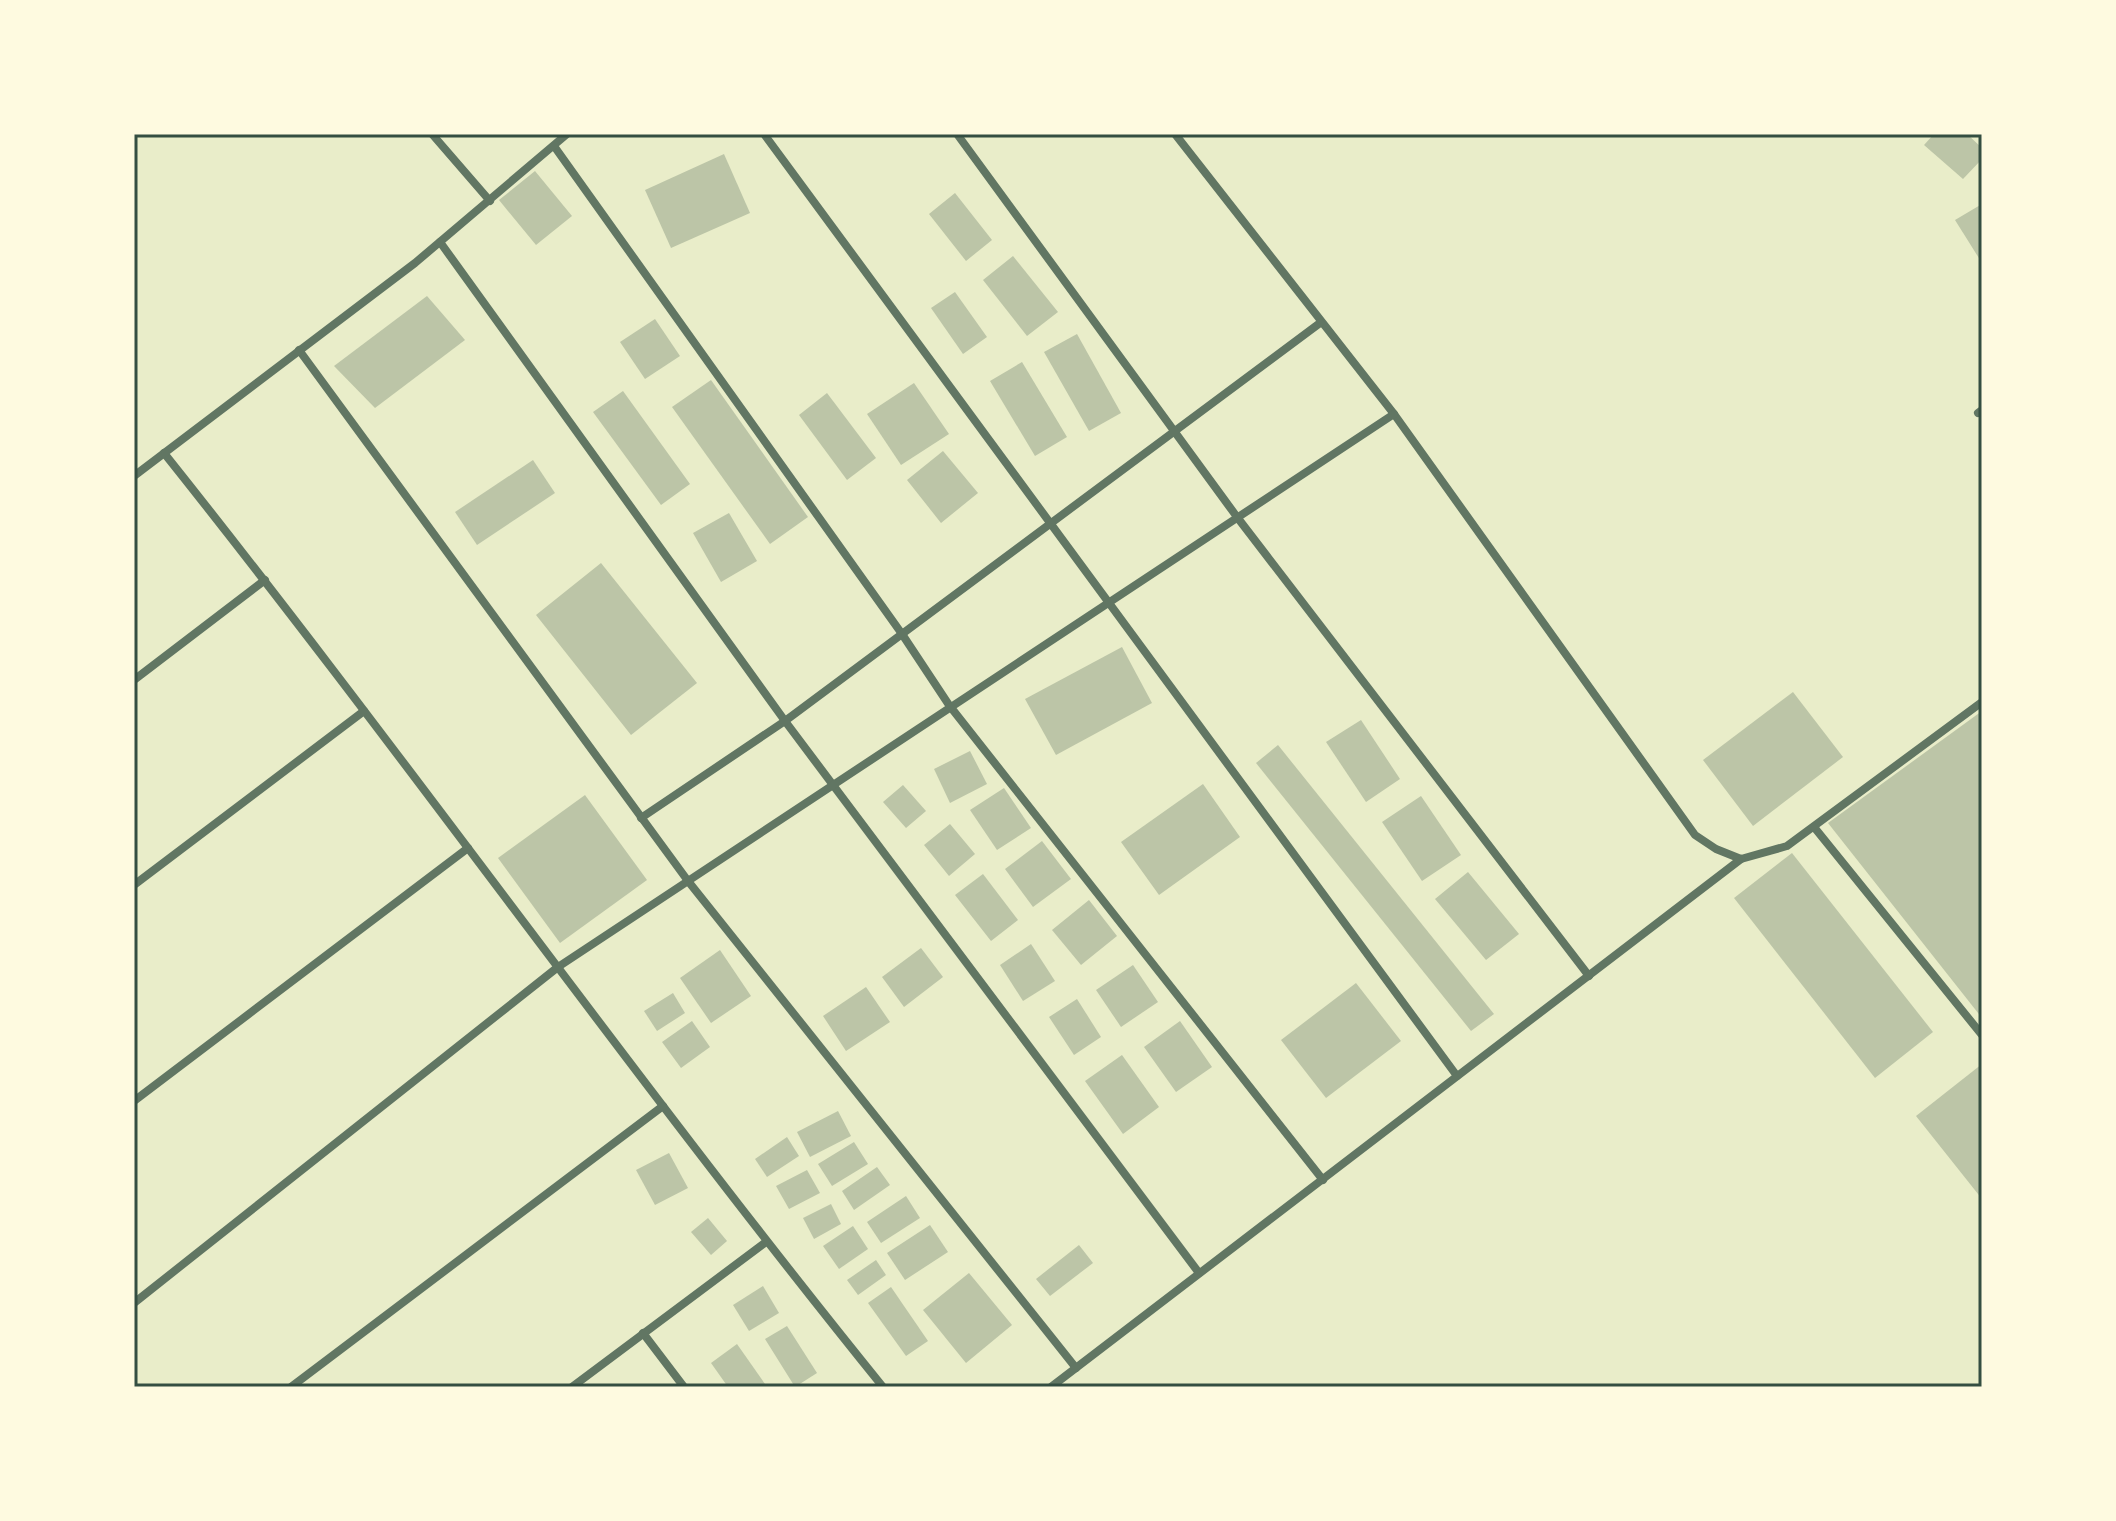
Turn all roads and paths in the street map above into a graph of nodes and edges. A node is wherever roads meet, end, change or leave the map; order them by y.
1 (432, 134) edge
2 (567, 134) edge
3 (764, 134) edge
4 (957, 134) edge
5 (1175, 134) edge
6 (554, 146) junction
7 (490, 201) junction
8 (440, 242) junction
9 (1320, 323) junction
10 (299, 350) junction
11 (1394, 414) junction
12 (1176, 433) junction
13 (164, 453) junction
14 (134, 476) edge
15 (1237, 517) junction
16 (1051, 525) junction
17 (265, 580) junction
18 (1106, 602) junction
19 (902, 634) junction
20 (134, 680) edge
21 (1982, 702) edge
22 (949, 705) junction
23 (364, 711) junction
24 (785, 721) junction
25 (833, 785) junction
26 (641, 818) junction
27 (1814, 827) junction
28 (468, 848) junction
29 (1741, 859) junction
30 (688, 881) junction
31 (134, 885) edge
32 (558, 967) junction
33 (1589, 976) junction
34 (1982, 1035) edge
35 (1457, 1076) junction
36 (134, 1101) edge
37 (663, 1106) junction
38 (1323, 1180) junction
39 (766, 1242) junction
40 (1199, 1273) junction
41 (134, 1303) edge
42 (643, 1333) junction
43 (1076, 1368) junction
44 (291, 1387) edge
45 (572, 1387) edge
46 (684, 1387) edge
47 (883, 1387) edge
48 (1051, 1387) edge

1 - 7 street
2 - 6 street
3 - 16 street
4 - 12 street
5 - 9 street
6 - 7 street
6 - 19 street
7 - 8 street
8 - 10 street
8 - 24 street
9 - 11 street
9 - 12 street
10 - 13 street
10 - 26 street
11 - 15 street
11 - 29 street
12 - 15 street
12 - 16 street
13 - 14 street
13 - 17 street
15 - 18 street
15 - 33 street
16 - 18 street
16 - 19 street
17 - 20 street
17 - 23 street
18 - 22 street
18 - 35 street
19 - 22 street
19 - 24 street
21 - 27 street
22 - 25 street
22 - 38 street
23 - 28 street
23 - 31 street
24 - 25 street
24 - 26 street
25 - 30 street
25 - 40 street
26 - 30 street
27 - 29 street
27 - 34 street
28 - 32 street
28 - 36 street
29 - 33 street
30 - 32 street
30 - 43 street
32 - 37 street
32 - 41 street
33 - 35 street
35 - 38 street
37 - 39 street
37 - 44 street
38 - 40 street
39 - 42 street
39 - 47 street
40 - 43 street
42 - 45 street
42 - 46 street
43 - 48 street

